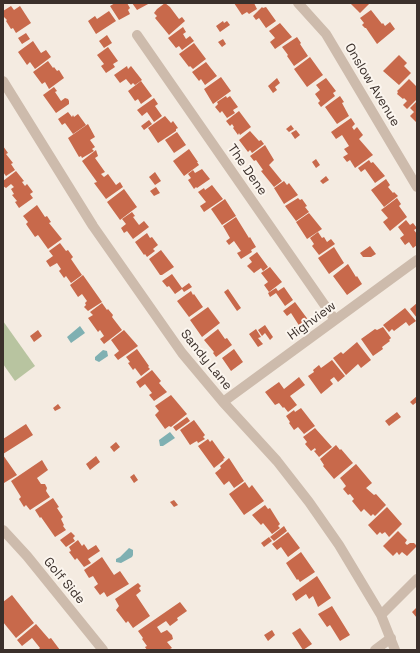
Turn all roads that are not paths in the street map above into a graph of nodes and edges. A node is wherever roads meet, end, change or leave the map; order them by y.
1 (298, 3) edge
2 (137, 35) dead end
3 (3, 81) edge
4 (417, 187) edge
5 (417, 260) edge
6 (335, 320) junction
7 (223, 402) junction
8 (3, 530) edge
9 (417, 579) edge
10 (381, 615) junction
11 (391, 638) junction
12 (103, 650) edge
13 (375, 650) edge
14 (395, 650) edge

1 - 4 street, Onslow Avenue
2 - 6 street, The Dene
3 - 7 street, Sandy Lane
5 - 6 street, Highview
6 - 7 street, Highview
7 - 10 street, Sandy Lane
8 - 12 street, Golf Side
9 - 10 street
10 - 11 street, Sandy Lane
11 - 13 street
11 - 14 street, Sandy Lane

